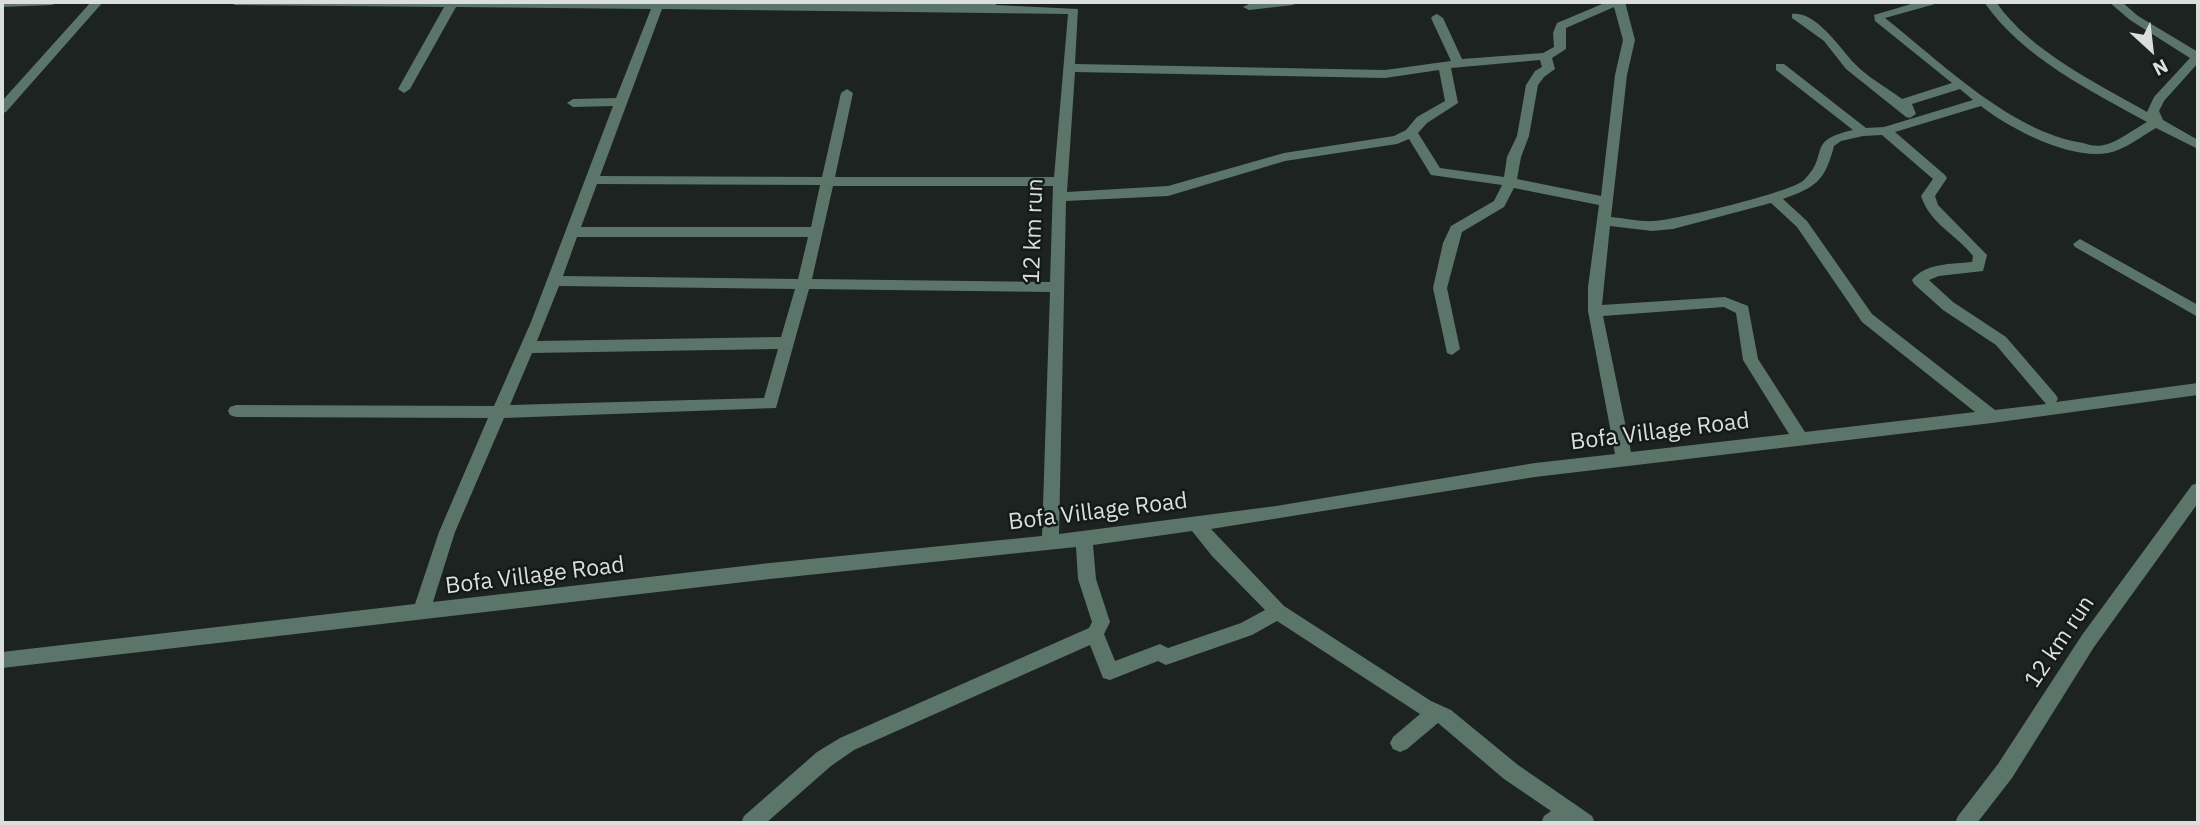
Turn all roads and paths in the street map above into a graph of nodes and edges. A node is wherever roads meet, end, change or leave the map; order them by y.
1 (52, 2) edge
2 (97, 2) edge
3 (235, 2) edge
4 (290, 2) edge
5 (1293, 2) edge
6 (1618, 2) edge
7 (1875, 2) edge
8 (1931, 2) edge
9 (1990, 2) edge
10 (2115, 2) edge
11 (452, 3) edge
12 (2, 4) edge
13 (637, 4) edge
14 (991, 5) edge
15 (657, 7) junction
16 (1075, 7) edge
17 (1249, 7) dead end
18 (1894, 11) junction
19 (1796, 16) dead end
20 (1437, 18) dead end
21 (1545, 56) junction
22 (2198, 57) edge
23 (1451, 64) junction
24 (1780, 67) dead end
25 (1069, 68) junction
26 (1960, 85) junction
27 (404, 89) dead end
28 (848, 93) dead end
29 (1984, 101) junction
30 (623, 102) junction
31 (573, 103) dead end
32 (1905, 108) junction
33 (2, 109) edge
34 (1916, 122) junction
35 (2157, 122) junction
36 (1885, 131) junction
37 (1864, 132) junction
38 (1410, 133) junction
39 (2198, 145) edge
40 (591, 180) junction
41 (828, 180) junction
42 (1060, 181) junction
43 (1509, 184) junction
44 (1060, 197) junction
45 (1773, 197) junction
46 (1607, 202) junction
47 (1604, 222) junction
48 (571, 232) junction
49 (816, 232) junction
50 (2080, 244) dead end
51 (553, 281) junction
52 (802, 285) junction
53 (1057, 287) junction
54 (1595, 311) junction
55 (2198, 312) edge
56 (786, 343) junction
57 (526, 347) junction
58 (1452, 349) dead end
59 (2198, 389) edge
60 (2050, 399) dead end
61 (236, 411) dead end
62 (498, 412) junction
63 (1992, 417) junction
64 (1801, 439) junction
65 (1624, 458) junction
66 (2198, 490) edge
67 (1195, 522) junction
68 (1084, 539) junction
69 (1050, 542) junction
70 (421, 612) junction
71 (1278, 612) junction
72 (1096, 634) junction
73 (2, 660) edge
74 (1437, 712) junction
75 (1400, 743) dead end
76 (1558, 818) edge
77 (751, 823) edge
78 (1585, 823) edge
79 (1965, 823) edge

1 - 12 street
2 - 33 street
3 - 4 street, 12 km run
4 - 11 street, 12 km run
5 - 17 street
6 - 21 street
6 - 46 street
7 - 18 street
8 - 18 street
9 - 35 street
10 - 22 street
11 - 13 street, 12 km run
11 - 27 street
13 - 15 street, 12 km run
14 - 15 street, 12 km run
14 - 16 street, 12 km run
15 - 30 street
16 - 25 street, 12 km run
18 - 26 street
19 - 32 street
20 - 23 street
21 - 23 street
21 - 43 street
22 - 35 street
23 - 25 street
23 - 38 street
24 - 37 street
25 - 42 street, 12 km run
26 - 29 street
26 - 32 street
28 - 41 street
29 - 34 street
29 - 35 street
30 - 31 street
30 - 40 street
32 - 34 street
34 - 36 street
35 - 39 street
36 - 37 street
36 - 60 street
37 - 45 street
38 - 43 street
38 - 44 street
40 - 41 street
40 - 48 street
41 - 42 street
41 - 49 street
42 - 44 street, 12 km run
43 - 46 street
43 - 58 street
44 - 53 street, 12 km run
45 - 47 street
45 - 63 street
46 - 47 street
47 - 54 street
48 - 49 street
48 - 51 street
49 - 52 street
50 - 55 street
51 - 52 street
51 - 57 street
52 - 53 street
52 - 56 street
53 - 69 street, 12 km run
54 - 64 street
54 - 65 street
56 - 57 street
56 - 62 street
57 - 62 street
59 - 63 street, Bofa Village Road
61 - 62 street
62 - 70 street
63 - 64 street, Bofa Village Road
64 - 65 street, Bofa Village Road
65 - 67 street, Bofa Village Road
66 - 79 street, 12 km run
67 - 68 street, Bofa Village Road
67 - 71 street
68 - 69 street, Bofa Village Road
68 - 72 street
69 - 70 street, Bofa Village Road
70 - 73 street, Bofa Village Road
71 - 72 street
71 - 74 street
72 - 77 street
74 - 75 street
74 - 76 street
76 - 78 street

